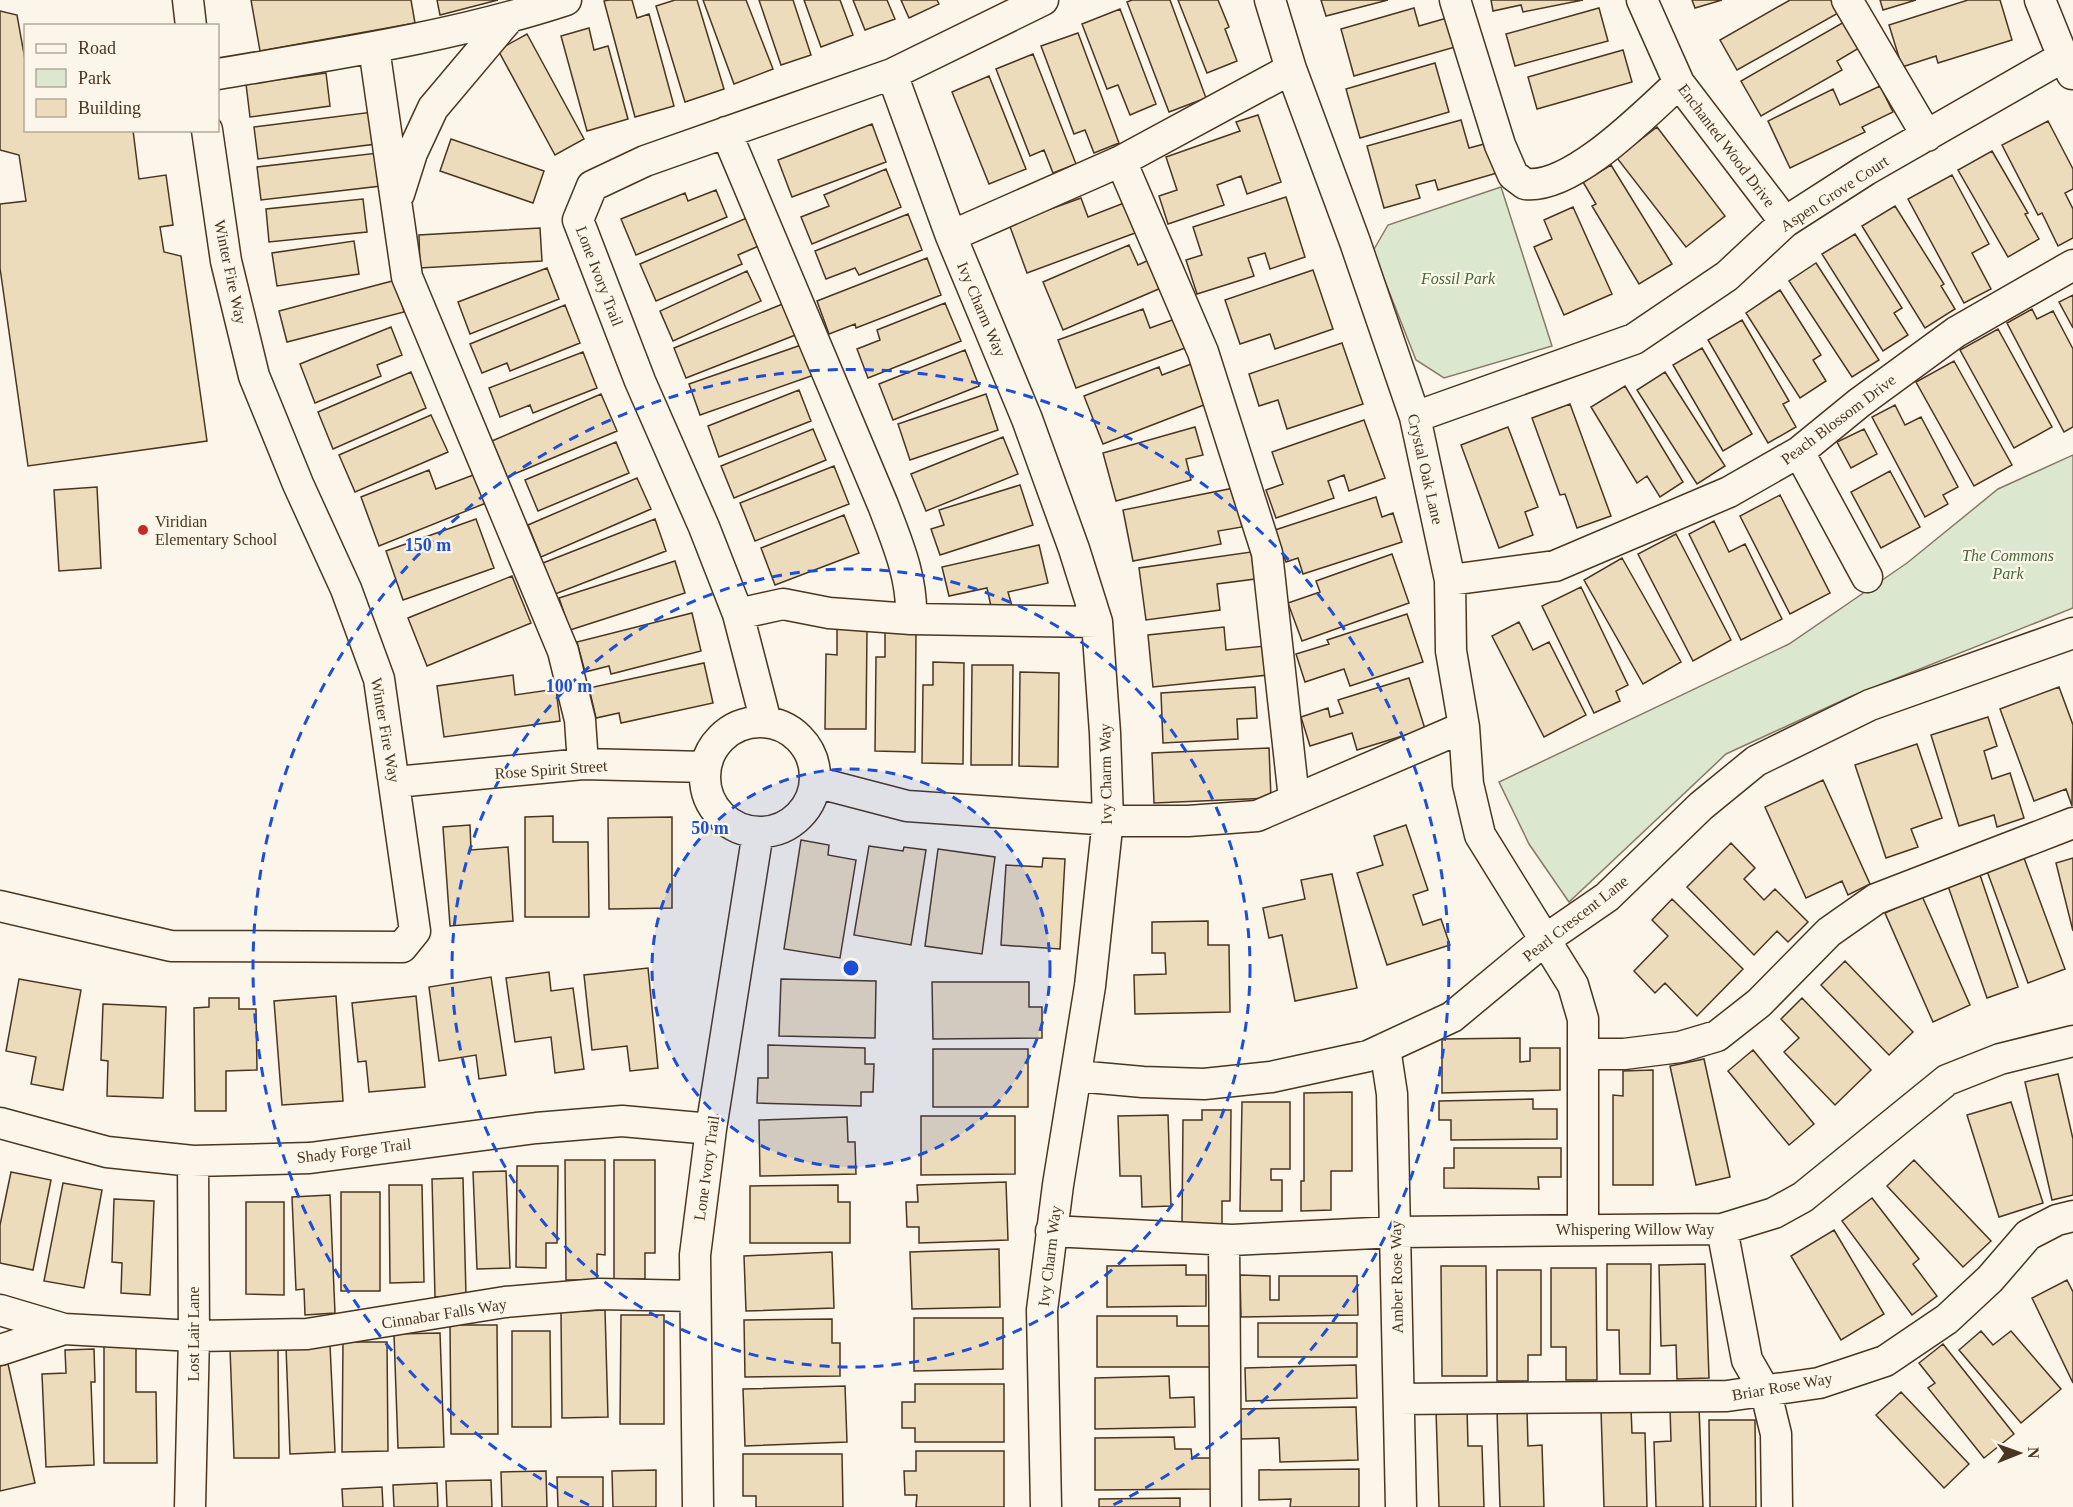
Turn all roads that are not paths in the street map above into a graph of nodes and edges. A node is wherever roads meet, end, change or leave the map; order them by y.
1 (188, 0) edge
2 (566, 0) edge
3 (1043, 0) edge
4 (1270, 0) edge
5 (1455, 0) edge
6 (1642, 0) edge
7 (1847, 0) edge
8 (2040, 0) edge
9 (508, 19) junction
10 (192, 24) edge
11 (374, 48) junction
12 (2068, 66) edge
13 (1291, 69) junction
14 (219, 74) edge
15 (892, 74) junction
16 (1679, 83) junction
17 (207, 132) edge
18 (726, 132) junction
19 (1927, 136) junction
20 (1121, 161) junction
21 (397, 200) junction
22 (1785, 222) junction
23 (951, 236) junction
24 (2073, 266) edge
25 (1415, 417) junction
26 (1799, 452) junction
27 (1867, 577) dead end
28 (1450, 580) junction
29 (738, 614) junction
30 (911, 619) junction
31 (1097, 622) junction
32 (2073, 633) edge
33 (766, 722) junction
34 (1464, 727) junction
35 (583, 764) junction
36 (706, 767) junction
37 (396, 782) junction
38 (815, 782) junction
39 (1294, 799) junction
40 (1108, 819) junction
41 (2073, 823) edge
42 (758, 832) junction
43 (0, 906) edge
44 (1546, 939) junction
45 (2073, 1041) edge
46 (1385, 1048) junction
47 (1585, 1054) junction
48 (1076, 1076) junction
49 (0, 1124) edge
50 (711, 1129) junction
51 (193, 1161) junction
52 (2073, 1216) edge
53 (1722, 1229) junction
54 (1583, 1230) junction
55 (1051, 1232) junction
56 (1395, 1232) junction
57 (1224, 1240) junction
58 (694, 1296) junction
59 (0, 1310) edge
60 (64, 1329) junction
61 (194, 1336) junction
62 (0, 1350) edge
63 (1766, 1393) junction
64 (1399, 1399) junction
65 (190, 1507) edge
66 (698, 1507) edge
67 (1046, 1507) edge
68 (1226, 1507) edge
69 (1401, 1507) edge
70 (1777, 1507) edge

1 - 10 street
2 - 9 street
3 - 15 street, Lone Ivory Trail
4 - 13 street, Crystal Oak Lane
5 - 16 street
6 - 16 street, Enchanted Wood Drive
7 - 19 street
8 - 12 street
9 - 11 street
9 - 21 street
11 - 14 street
11 - 21 street
12 - 19 street, Aspen Grove Court
13 - 20 street
13 - 25 street, Crystal Oak Lane
15 - 18 street, Lone Ivory Trail
15 - 23 street, Ivy Charm Way
16 - 22 street, Enchanted Wood Drive
17 - 37 street, Winter Fire Way
18 - 29 street, Lone Ivory Trail
18 - 30 street
19 - 22 street, Aspen Grove Court
20 - 23 street
20 - 39 street
21 - 35 street
22 - 25 street, Aspen Grove Court
23 - 31 street, Ivy Charm Way
24 - 26 street, Peach Blossom Drive
25 - 28 street, Crystal Oak Lane
26 - 27 street
26 - 28 street, Peach Blossom Drive
28 - 34 street, Crystal Oak Lane
29 - 30 street
29 - 33 street, Lone Ivory Trail
30 - 31 street
31 - 40 street, Ivy Charm Way
32 - 44 street, Pearl Crescent Lane
33 - 36 street
33 - 38 street
34 - 39 street
34 - 44 street, Crystal Oak Lane
35 - 36 street, Rose Spirit Street
35 - 37 street, Rose Spirit Street
36 - 42 street
37 - 43 street, Winter Fire Way
38 - 40 street
38 - 42 street
39 - 40 street
40 - 48 street, Ivy Charm Way
41 - 47 street
42 - 50 street, Lone Ivory Trail
44 - 46 street, Pearl Crescent Lane
44 - 47 street, Crystal Oak Lane
45 - 53 street, Whispering Willow Way
46 - 48 street, Pearl Crescent Lane
46 - 56 street, Amber Rose Way
47 - 54 street, Crystal Oak Lane
48 - 55 street, Ivy Charm Way
49 - 51 street, Shady Forge Trail
50 - 51 street, Shady Forge Trail
50 - 58 street, Lone Ivory Trail
51 - 61 street, Lost Lair Lane
52 - 63 street, Briar Rose Way
53 - 54 street, Whispering Willow Way
53 - 63 street
54 - 56 street, Whispering Willow Way
55 - 57 street, Whispering Willow Way
55 - 67 street, Ivy Charm Way
56 - 57 street, Whispering Willow Way
56 - 64 street, Amber Rose Way
57 - 68 street
58 - 61 street, Cinnabar Falls Way
58 - 66 street, Lone Ivory Trail
59 - 60 street
60 - 61 street, Cinnabar Falls Way
60 - 62 street
61 - 65 street, Lost Lair Lane
63 - 64 street, Briar Rose Way
63 - 70 street
64 - 69 street, Amber Rose Way

